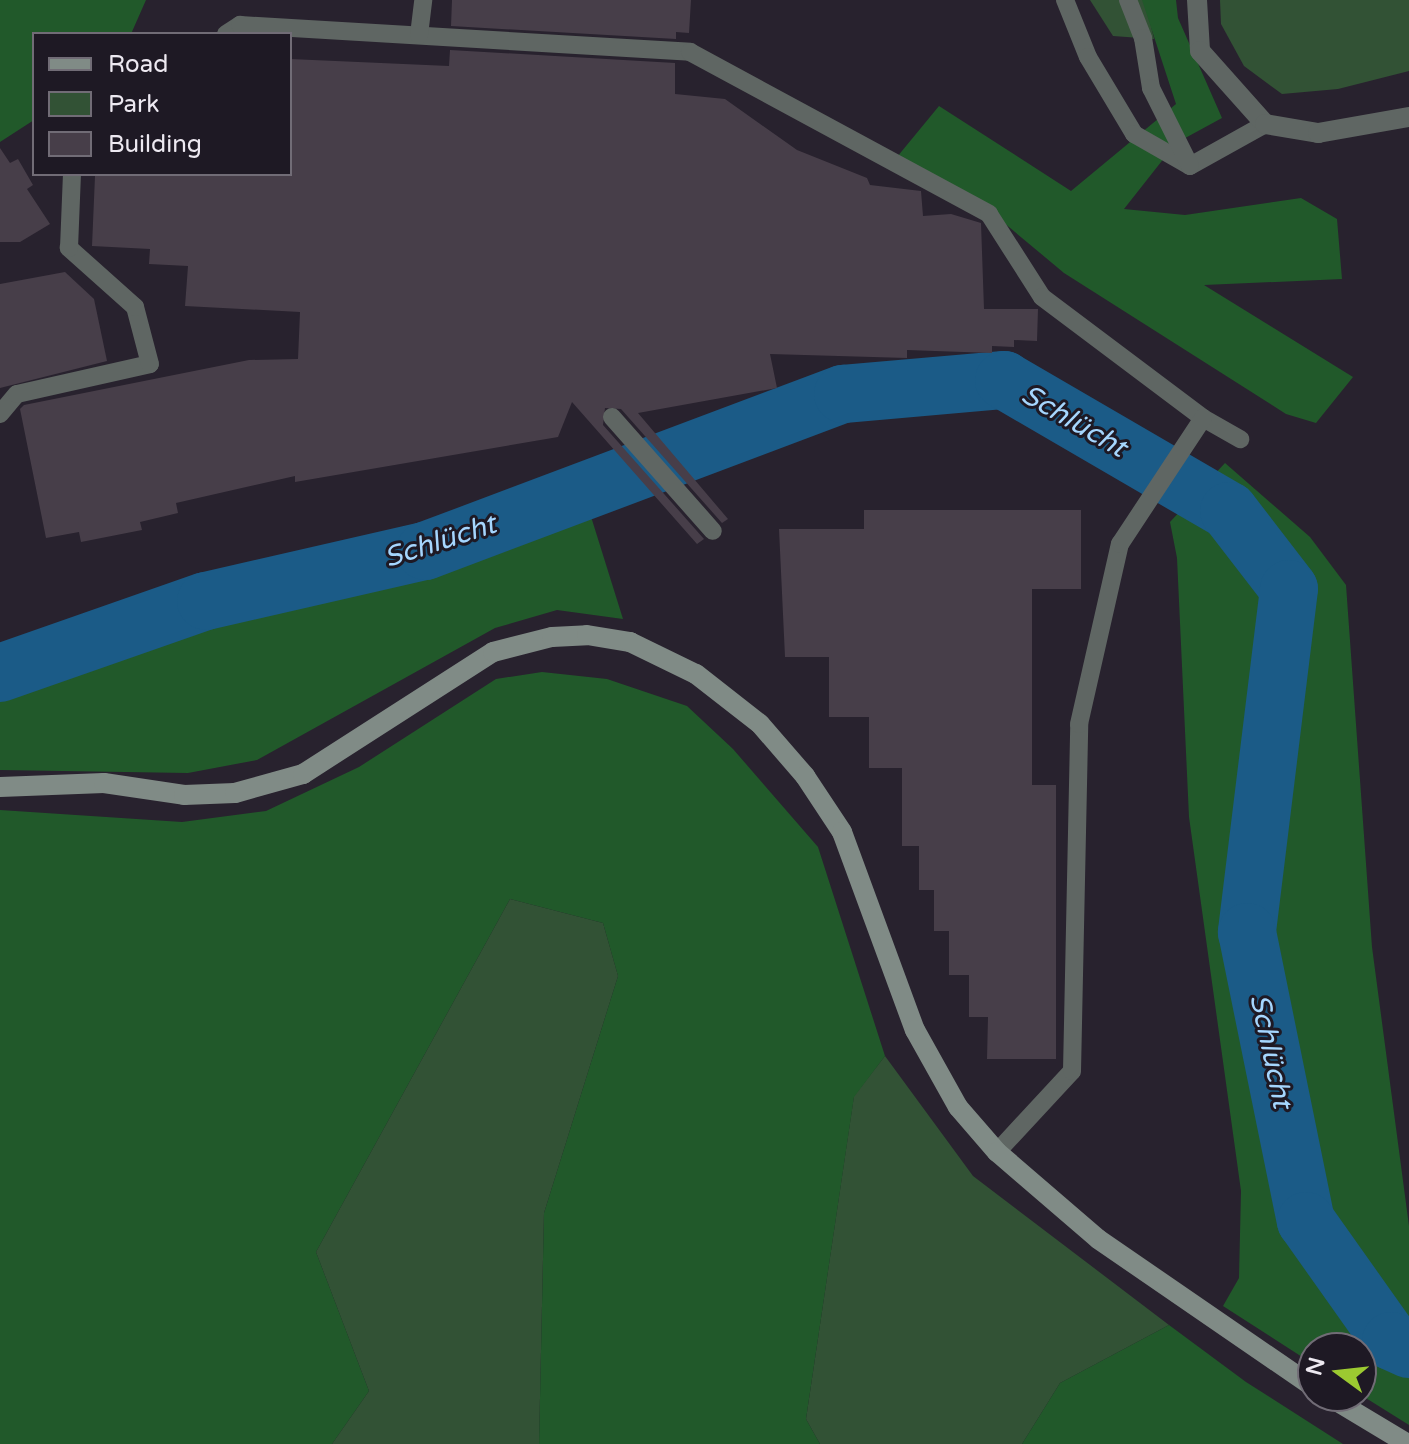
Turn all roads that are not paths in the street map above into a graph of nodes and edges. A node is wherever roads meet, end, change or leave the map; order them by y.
1 (423, 0) edge
2 (1065, 0) edge
3 (1128, 0) edge
4 (1197, 0) edge
5 (229, 32) edge
6 (419, 35) junction
7 (1409, 117) edge
8 (1265, 124) junction
9 (1190, 166) junction
10 (72, 176) edge
11 (0, 414) edge
12 (612, 417) dead end
13 (1203, 418) junction
14 (1240, 439) dead end
15 (713, 531) dead end
16 (0, 787) edge
17 (997, 1152) junction
18 (1297, 1376) edge
19 (1355, 1412) edge
20 (1408, 1444) edge

1 - 6 lane
2 - 9 lane
3 - 9 lane
4 - 8 street
5 - 6 lane
6 - 13 lane
7 - 8 street
8 - 9 lane
10 - 11 lane
12 - 15 lane
13 - 14 lane
13 - 17 lane
16 - 17 main road
17 - 18 main road
19 - 20 main road

